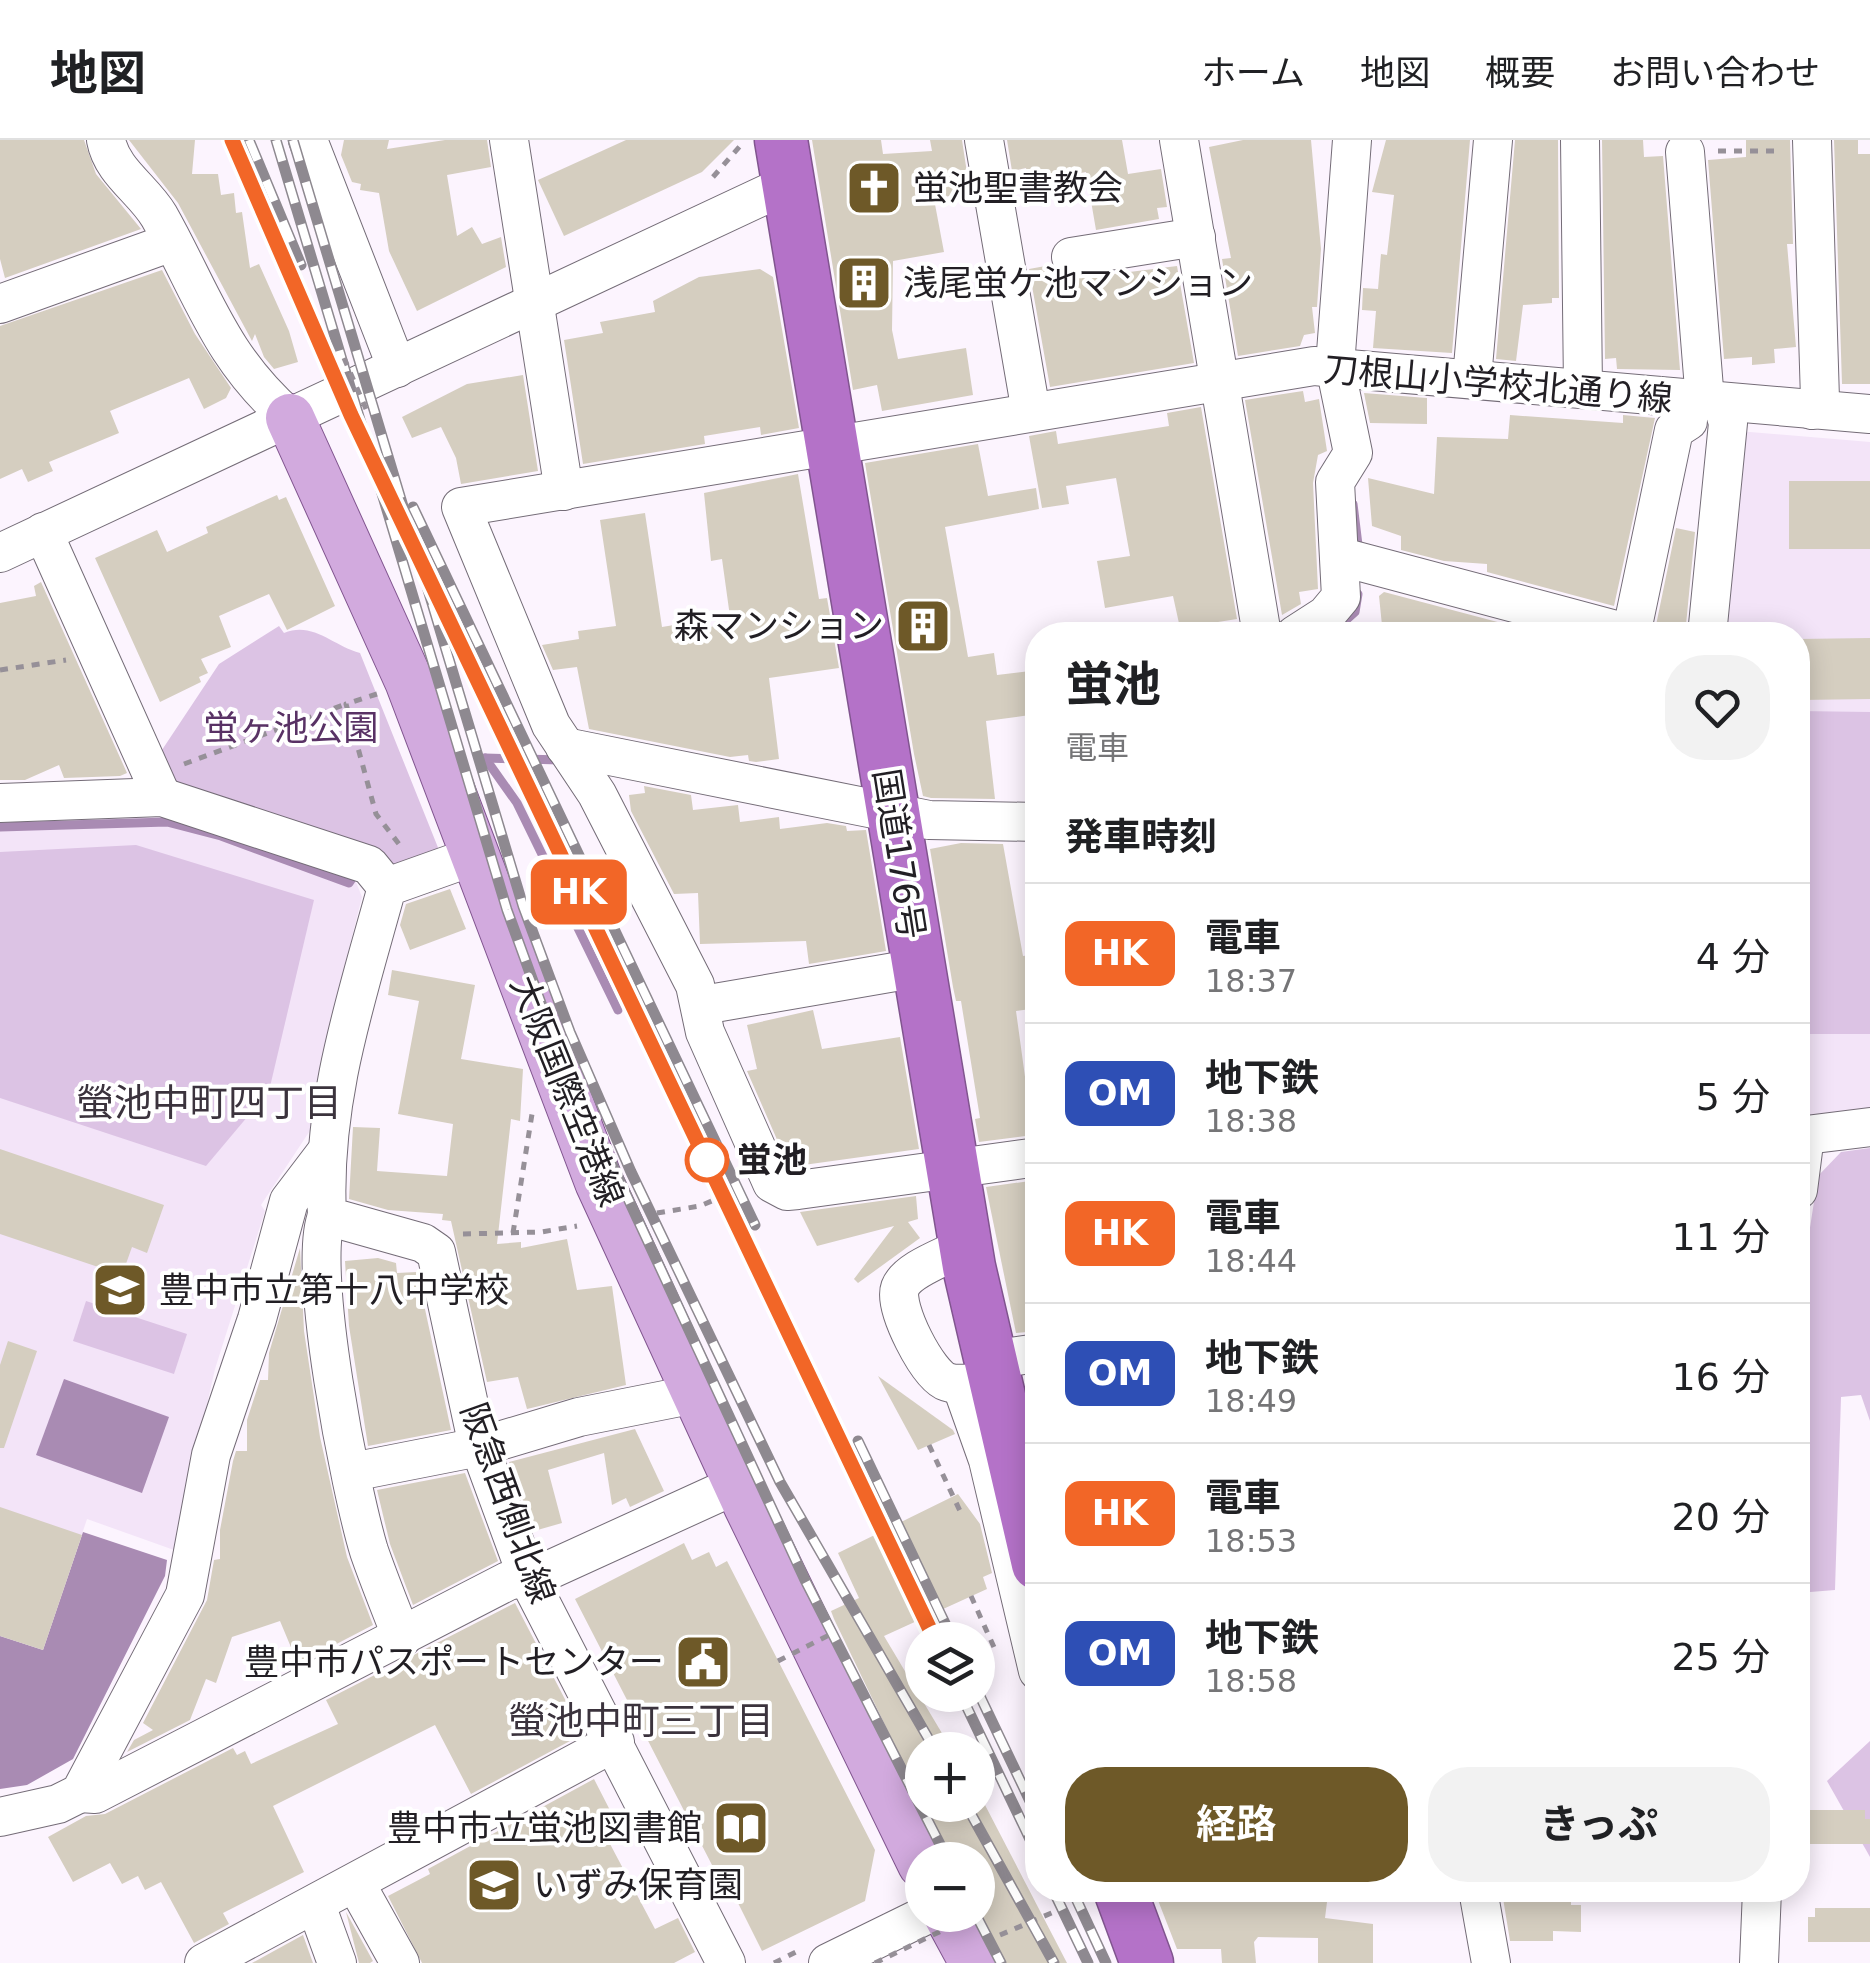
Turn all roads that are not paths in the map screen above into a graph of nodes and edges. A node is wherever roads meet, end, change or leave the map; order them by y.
1 (106, 140) edge
2 (308, 140) edge
3 (510, 140) edge
4 (984, 140) edge
5 (1179, 140) edge
6 (1352, 140) edge
7 (1493, 140) edge
8 (1580, 140) edge
9 (1812, 146) edge
10 (1686, 152) road end
11 (785, 162) edge
12 (1196, 237) junction
13 (172, 242) junction
14 (1071, 258) dead end
15 (535, 300) junction
16 (0, 303) edge
17 (1336, 366) junction
18 (396, 368) junction
19 (1472, 378) junction
20 (1220, 384) junction
21 (1584, 388) junction
22 (1705, 401) junction
23 (1812, 410) junction
24 (1031, 412) junction
25 (1870, 414) edge
26 (290, 418) junction
27 (832, 447) junction
28 (564, 490) junction
29 (42, 532) junction
30 (0, 552) edge
31 (1353, 558) junction
32 (1260, 622) edge
33 (1314, 622) edge
34 (1587, 622) edge
35 (1634, 622) edge
36 (1708, 622) edge
37 (565, 747) junction
38 (158, 787) junction
39 (0, 803) edge
40 (893, 811) junction
41 (1025, 822) edge
42 (478, 855) junction
43 (398, 872) junction
44 (918, 968) junction
45 (703, 1005) junction
46 (1870, 1127) edge
47 (1810, 1135) edge
48 (324, 1155) junction
49 (1025, 1160) edge
50 (954, 1170) junction
51 (328, 1216) junction
52 (965, 1246) junction
53 (995, 1369) edge
54 (695, 1394) junction
55 (480, 1447) junction
56 (1024, 1451) edge
57 (352, 1472) junction
58 (738, 1484) junction
59 (527, 1576) junction
60 (402, 1638) junction
61 (1020, 1669) edge
62 (615, 1742) junction
63 (80, 1793) junction
64 (0, 1817) edge
65 (911, 1842) edge
66 (356, 1884) junction
67 (1112, 1902) edge
68 (1480, 1902) edge
69 (1761, 1902) edge
70 (316, 1905) junction
71 (905, 1925) edge
72 (712, 1958) edge
73 (204, 1963) edge
74 (337, 1963) edge
75 (400, 1963) edge
76 (828, 1963) edge
77 (1147, 1963) edge
78 (1491, 1963) edge
79 (1758, 1963) edge

1 - 13 street
2 - 18 street
3 - 15 street
4 - 24 street
5 - 12 street
6 - 17 street
7 - 19 street
8 - 21 street
9 - 23 street
10 - 22 street
11 - 15 street
11 - 27 highway, 国道176号
12 - 14 street
12 - 20 street
13 - 16 street
13 - 26 street
15 - 18 street
15 - 28 street
17 - 19 street, 刀根山小学校北通り線
17 - 20 street, 刀根山小学校北通り線
17 - 31 street
18 - 26 street
19 - 21 street, 刀根山小学校北通り線
20 - 24 street, 刀根山小学校北通り線
20 - 32 street
21 - 22 street, 刀根山小学校北通り線
22 - 23 street, 刀根山小学校北通り線
22 - 35 street
22 - 36 street
23 - 25 street, 刀根山小学校北通り線
24 - 27 street, 刀根山小学校北通り線
26 - 29 street
26 - 42 main road, 大阪国際空港線
27 - 28 street, 刀根山小学校北通り線
27 - 40 highway, 国道176号
28 - 37 street, 刀根山小学校北通り線
29 - 30 street
29 - 38 street
31 - 33 street
31 - 34 street
37 - 40 street
37 - 45 street
38 - 39 street
38 - 43 street
40 - 41 street
40 - 44 highway, 国道176号
42 - 43 street
42 - 54 main road, 大阪国際空港線
43 - 48 street
44 - 45 street
44 - 50 highway, 国道176号
45 - 50 street
46 - 47 street
48 - 51 street
48 - 63 street
49 - 50 street
50 - 52 highway, 国道176号
51 - 55 street, 阪急西側北線
51 - 57 street
52 - 53 highway, 国道176号
52 - 53 street
53 - 56 highway, 国道176号
53 - 61 street
54 - 55 street
54 - 58 main road, 大阪国際空港線
55 - 57 street
55 - 59 street, 阪急西側北線
57 - 60 street
58 - 59 street
58 - 65 main road, 大阪国際空港線
59 - 60 street
59 - 62 street, 阪急西側北線
60 - 63 street
62 - 66 street
62 - 72 street, 阪急西側北線
63 - 64 street
66 - 70 street
66 - 75 street
67 - 77 highway
68 - 78 street
69 - 79 street
70 - 73 street
70 - 74 street
71 - 76 street

